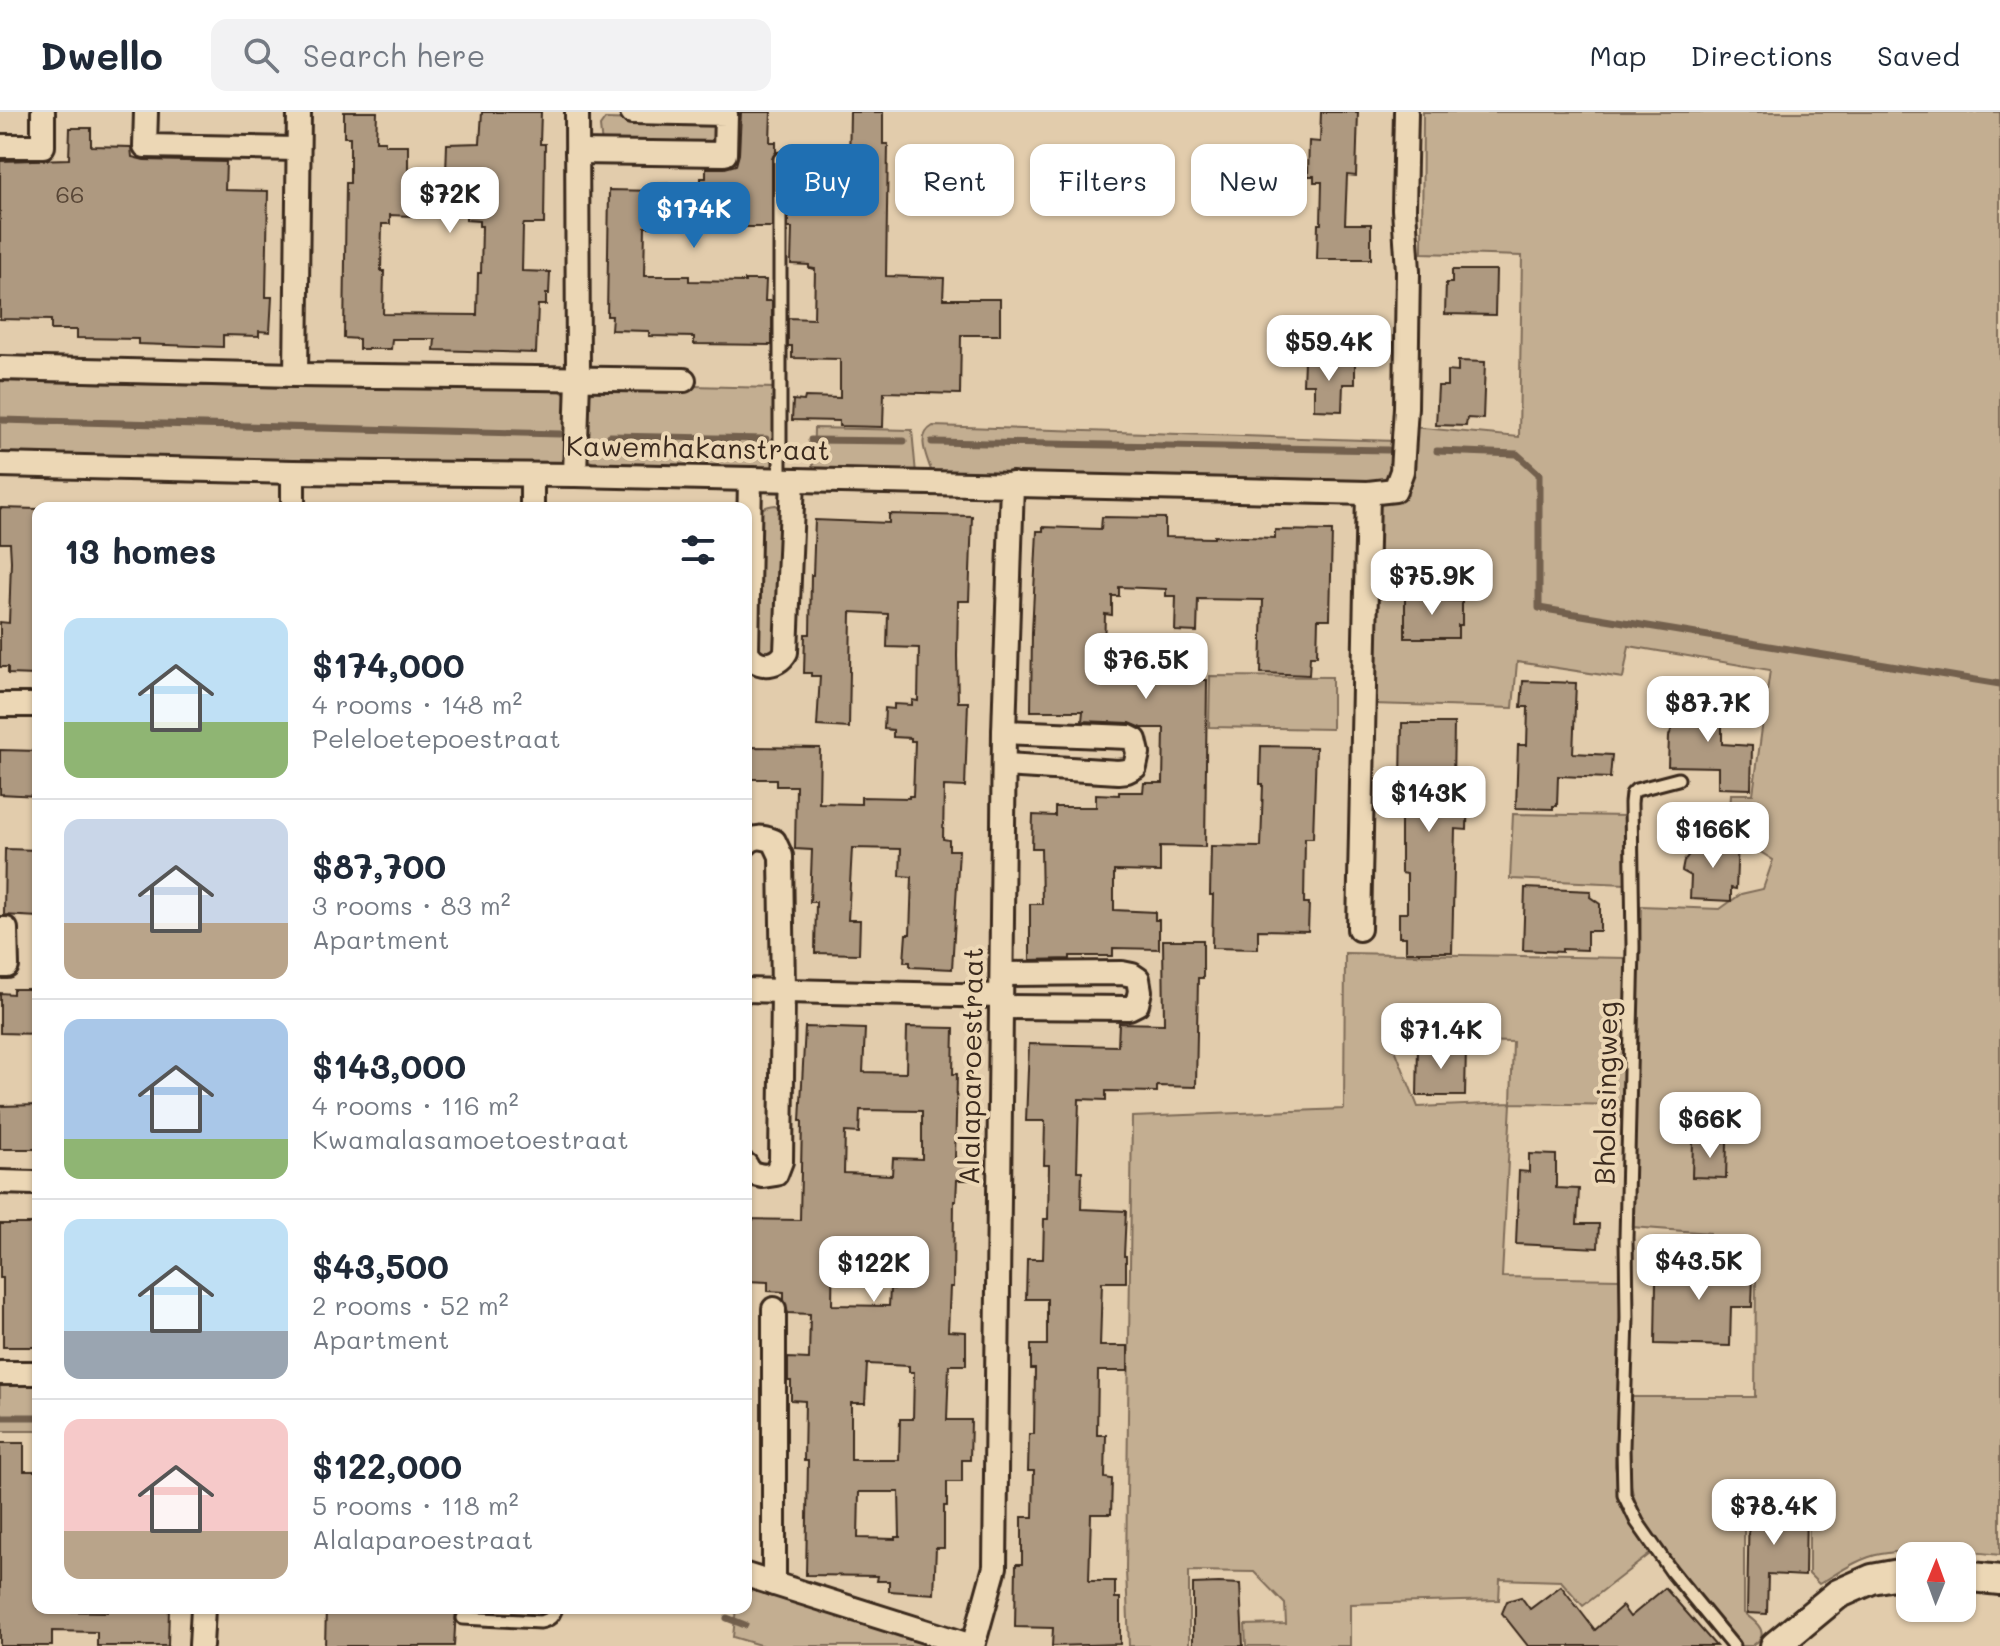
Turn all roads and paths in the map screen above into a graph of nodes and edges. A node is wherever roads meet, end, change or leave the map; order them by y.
1 (43, 112) edge
2 (146, 112) edge
3 (299, 112) edge
4 (577, 112) edge
5 (632, 112) edge
6 (1406, 112) edge
7 (0, 146) edge
8 (298, 149) junction
9 (577, 152) junction
10 (781, 216) edge
11 (0, 368) edge
12 (296, 375) junction
13 (578, 378) junction
14 (684, 380) dead end
15 (0, 465) edge
16 (293, 472) junction
17 (532, 475) junction
18 (575, 475) junction
19 (750, 479) junction
20 (786, 480) junction
21 (1012, 484) junction
22 (1368, 493) junction
23 (293, 502) edge
24 (532, 502) edge
25 (750, 502) edge
26 (752, 660) edge
27 (0, 705) edge
28 (32, 705) edge
29 (1004, 732) junction
30 (1005, 765) junction
31 (1678, 779) dead end
32 (752, 840) edge
33 (0, 929) edge
34 (1359, 929) dead end
35 (0, 966) edge
36 (752, 990) edge
37 (783, 991) junction
38 (1001, 993) junction
39 (752, 1173) edge
40 (0, 1182) edge
41 (32, 1183) edge
42 (774, 1309) dead end
43 (0, 1373) edge
44 (32, 1373) edge
45 (1896, 1575) edge
46 (752, 1577) edge
47 (1976, 1577) edge
48 (2000, 1580) edge
49 (774, 1584) junction
50 (203, 1614) edge
51 (554, 1614) edge
52 (463, 1618) dead end
53 (201, 1646) edge
54 (972, 1646) edge
55 (1733, 1646) edge
56 (1775, 1646) edge

1 - 7 street
2 - 8 street
3 - 8 street
4 - 9 street
5 - 9 street
6 - 22 street, Kawemhakanstraat
8 - 12 street
9 - 13 street
10 - 20 lane
11 - 12 street
12 - 13 street
13 - 14 street
13 - 18 street
15 - 16 street, Kawemhakanstraat
16 - 17 street, Kawemhakanstraat
16 - 23 street
17 - 18 street, Kawemhakanstraat
17 - 24 street
18 - 19 street, Kawemhakanstraat
19 - 20 street, Kawemhakanstraat
19 - 25 street
20 - 21 street, Kawemhakanstraat
20 - 26 street
21 - 22 street, Kawemhakanstraat
21 - 29 street, Alalaparoestraat
22 - 34 street
27 - 28 street
29 - 30 street, Alalaparoestraat
29 - 30 street
30 - 38 street, Alalaparoestraat
31 - 55 lane, Bholasingweg
32 - 37 street
33 - 35 street
36 - 37 street
37 - 38 street
37 - 39 street
38 - 38 street
38 - 54 street, Alalaparoestraat
40 - 41 street
42 - 49 street
43 - 44 street
45 - 56 street
46 - 49 street
47 - 48 street
49 - 54 street
50 - 53 street
51 - 52 lane

